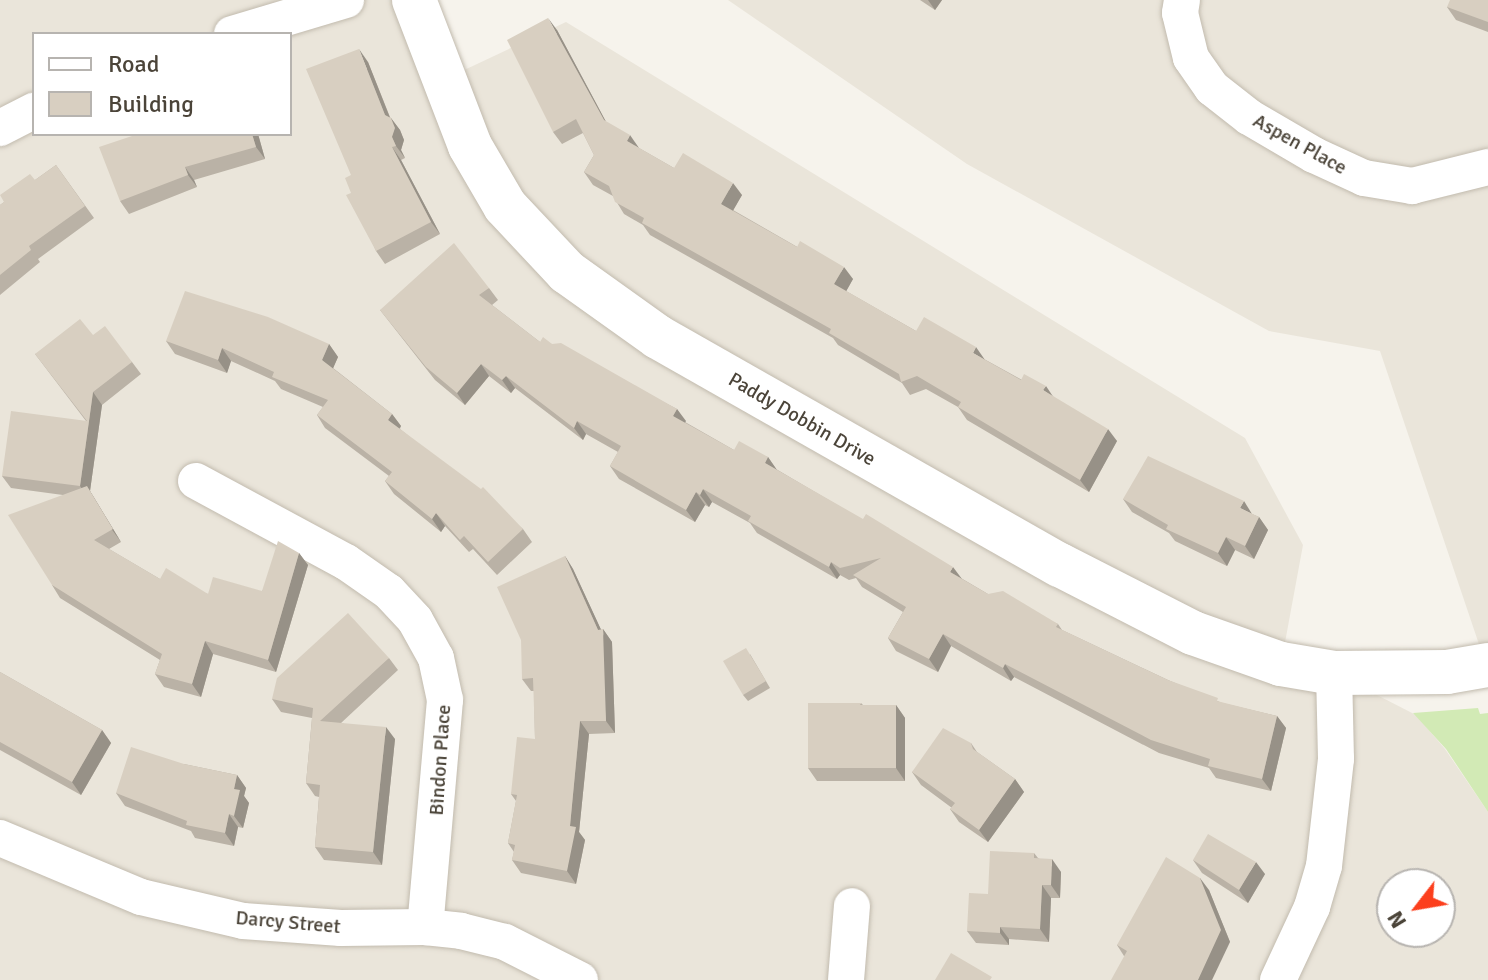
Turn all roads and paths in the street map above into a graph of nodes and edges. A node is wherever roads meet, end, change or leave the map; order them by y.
1 (346, 0) edge
2 (414, 0) edge
3 (1182, 0) edge
4 (239, 32) edge
5 (32, 112) edge
6 (0, 128) edge
7 (1488, 167) edge
8 (196, 481) dead end
9 (1488, 665) edge
10 (1334, 673) junction
11 (0, 838) edge
12 (852, 906) dead end
13 (425, 927) junction
14 (580, 980) edge
15 (846, 980) edge
16 (1278, 980) edge

1 - 4 street
2 - 10 street, Paddy Dobbin Drive
3 - 7 street, Aspen Place
5 - 6 street
8 - 13 street, Bindon Place
9 - 10 street, Paddy Dobbin Drive
10 - 16 street
11 - 13 street, Darcy Street
12 - 15 street
13 - 14 street, Darcy Street

